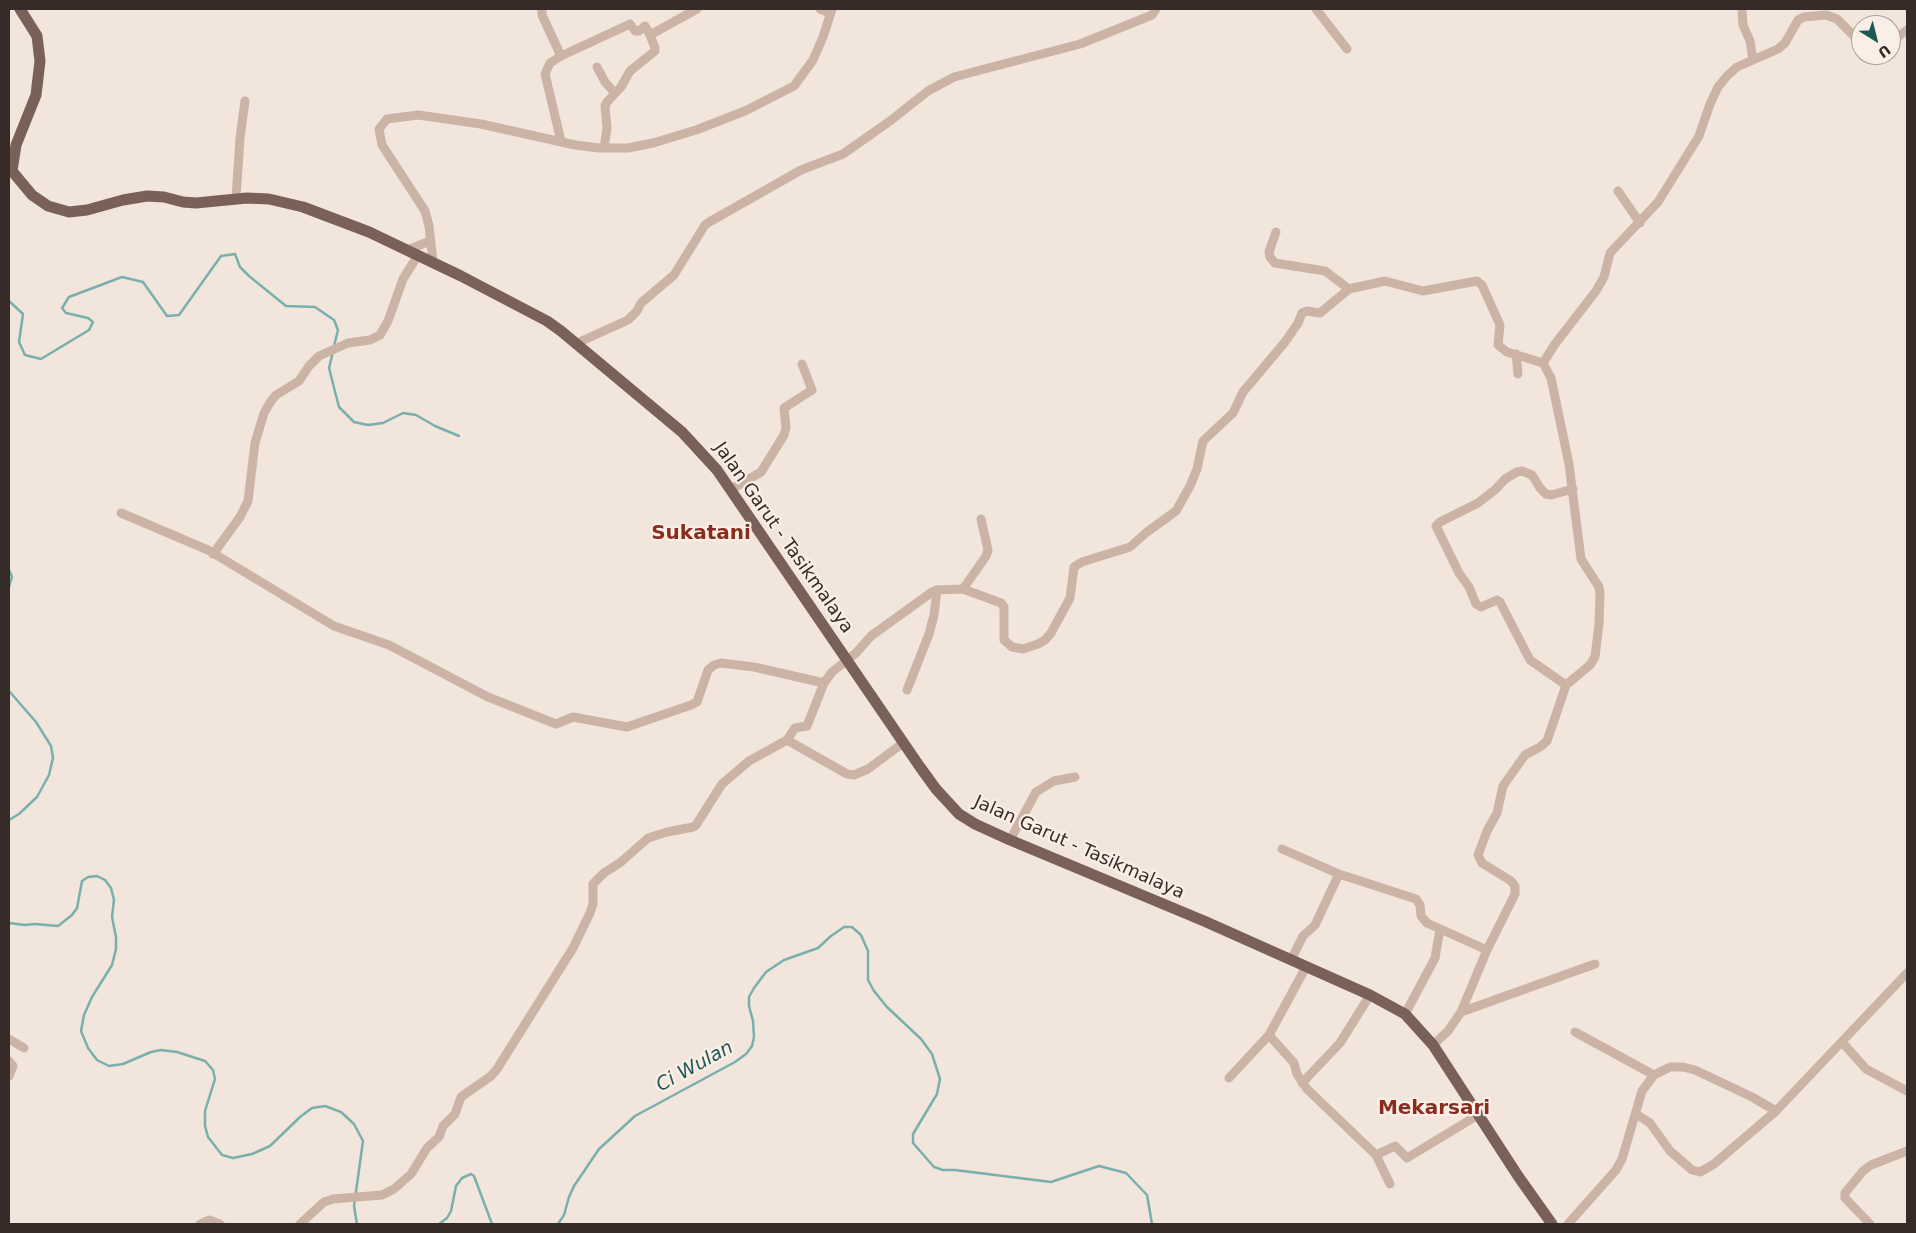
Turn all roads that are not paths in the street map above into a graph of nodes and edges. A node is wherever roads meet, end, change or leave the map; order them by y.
1 (20, 9) edge
2 (542, 9) edge
3 (697, 9) edge
4 (820, 9) edge
5 (1156, 9) edge
6 (1316, 9) edge
7 (1742, 9) edge
8 (831, 11) edge
9 (1851, 33) edge
10 (650, 35) junction
11 (1347, 49) dead end
12 (561, 56) junction
13 (1753, 60) junction
14 (597, 67) dead end
15 (614, 93) junction
16 (245, 101) dead end
17 (561, 141) junction
18 (604, 148) junction
19 (10, 172) edge
20 (1618, 191) dead end
21 (236, 198) junction
22 (1640, 223) junction
23 (1276, 232) dead end
24 (430, 241) junction
25 (413, 252) junction
26 (433, 262) junction
27 (1349, 289) junction
28 (575, 344) junction
29 (1516, 354) junction
30 (1543, 363) junction
31 (802, 364) dead end
32 (1518, 374) dead end
33 (1573, 488) junction
34 (730, 490) junction
35 (122, 513) dead end
36 (981, 519) dead end
37 (213, 554) junction
38 (963, 589) junction
39 (937, 590) junction
40 (847, 659) junction
41 (824, 683) junction
42 (1566, 684) junction
43 (907, 690) dead end
44 (787, 740) junction
45 (903, 743) junction
46 (1075, 776) dead end
47 (1010, 840) junction
48 (1282, 849) dead end
49 (1339, 874) junction
50 (1440, 929) junction
51 (1487, 950) junction
52 (1291, 960) junction
53 (1595, 964) dead end
54 (1306, 967) junction
55 (1907, 973) edge
56 (1370, 995) junction
57 (1462, 1012) junction
58 (1405, 1014) junction
59 (1575, 1032) dead end
60 (1269, 1035) junction
61 (9, 1039) edge
62 (1842, 1042) junction
63 (1433, 1045) junction
64 (24, 1048) dead end
65 (9, 1061) edge
66 (1654, 1075) junction
67 (9, 1076) edge
68 (1229, 1078) dead end
69 (1302, 1083) junction
70 (1907, 1091) edge
71 (1776, 1111) junction
72 (1636, 1114) junction
73 (1478, 1115) junction
74 (1907, 1151) edge
75 (1376, 1155) junction
76 (1390, 1184) dead end
77 (200, 1224) edge
78 (220, 1224) edge
79 (300, 1224) edge
80 (1552, 1224) edge
81 (1568, 1224) edge
82 (1870, 1224) edge

1 - 19 main road, Jalan Garut - Tasikmalaya
2 - 12 street
3 - 10 street
4 - 8 street
5 - 28 street
6 - 11 street
7 - 13 street
8 - 18 street
9 - 13 street
10 - 12 street
10 - 15 street
12 - 17 street
13 - 22 street
14 - 15 street
15 - 18 street
16 - 21 street
17 - 18 street
17 - 24 street
19 - 21 main road, Jalan Garut - Tasikmalaya
20 - 22 street
21 - 25 main road, Jalan Garut - Tasikmalaya
22 - 30 street
23 - 27 street
24 - 25 street
24 - 26 street
25 - 26 main road, Jalan Garut - Tasikmalaya
25 - 37 street
26 - 28 main road, Jalan Garut - Tasikmalaya
27 - 29 street
27 - 38 street
28 - 34 main road, Jalan Garut - Tasikmalaya
29 - 30 street
29 - 32 street
30 - 33 street
31 - 34 street
33 - 42 street
33 - 42 street
34 - 40 main road, Jalan Garut - Tasikmalaya
35 - 37 street
36 - 38 street
37 - 41 street
38 - 39 street
39 - 40 street
39 - 43 street
40 - 41 street
40 - 45 main road, Jalan Garut - Tasikmalaya
41 - 44 street
42 - 51 street
44 - 45 street
44 - 79 street
45 - 47 main road, Jalan Garut - Tasikmalaya
46 - 47 street
47 - 52 main road, Jalan Garut - Tasikmalaya
48 - 49 street
49 - 50 street
49 - 52 street
50 - 51 street
50 - 58 street
51 - 57 street
52 - 54 main road, Jalan Garut - Tasikmalaya
53 - 57 street
54 - 56 main road, Jalan Garut - Tasikmalaya
54 - 60 street
55 - 62 street
56 - 58 main road, Jalan Garut - Tasikmalaya
56 - 69 street
57 - 63 street
58 - 63 main road, Jalan Garut - Tasikmalaya
59 - 66 street
60 - 68 street
60 - 69 street
61 - 64 street
62 - 70 street
62 - 71 street
63 - 73 main road, Jalan Garut - Tasikmalaya
65 - 67 street
66 - 71 street
66 - 72 street
69 - 75 street
71 - 72 street
72 - 81 street
73 - 75 street
73 - 80 main road, Jalan Garut - Tasikmalaya
74 - 82 street
75 - 76 street
77 - 78 street

